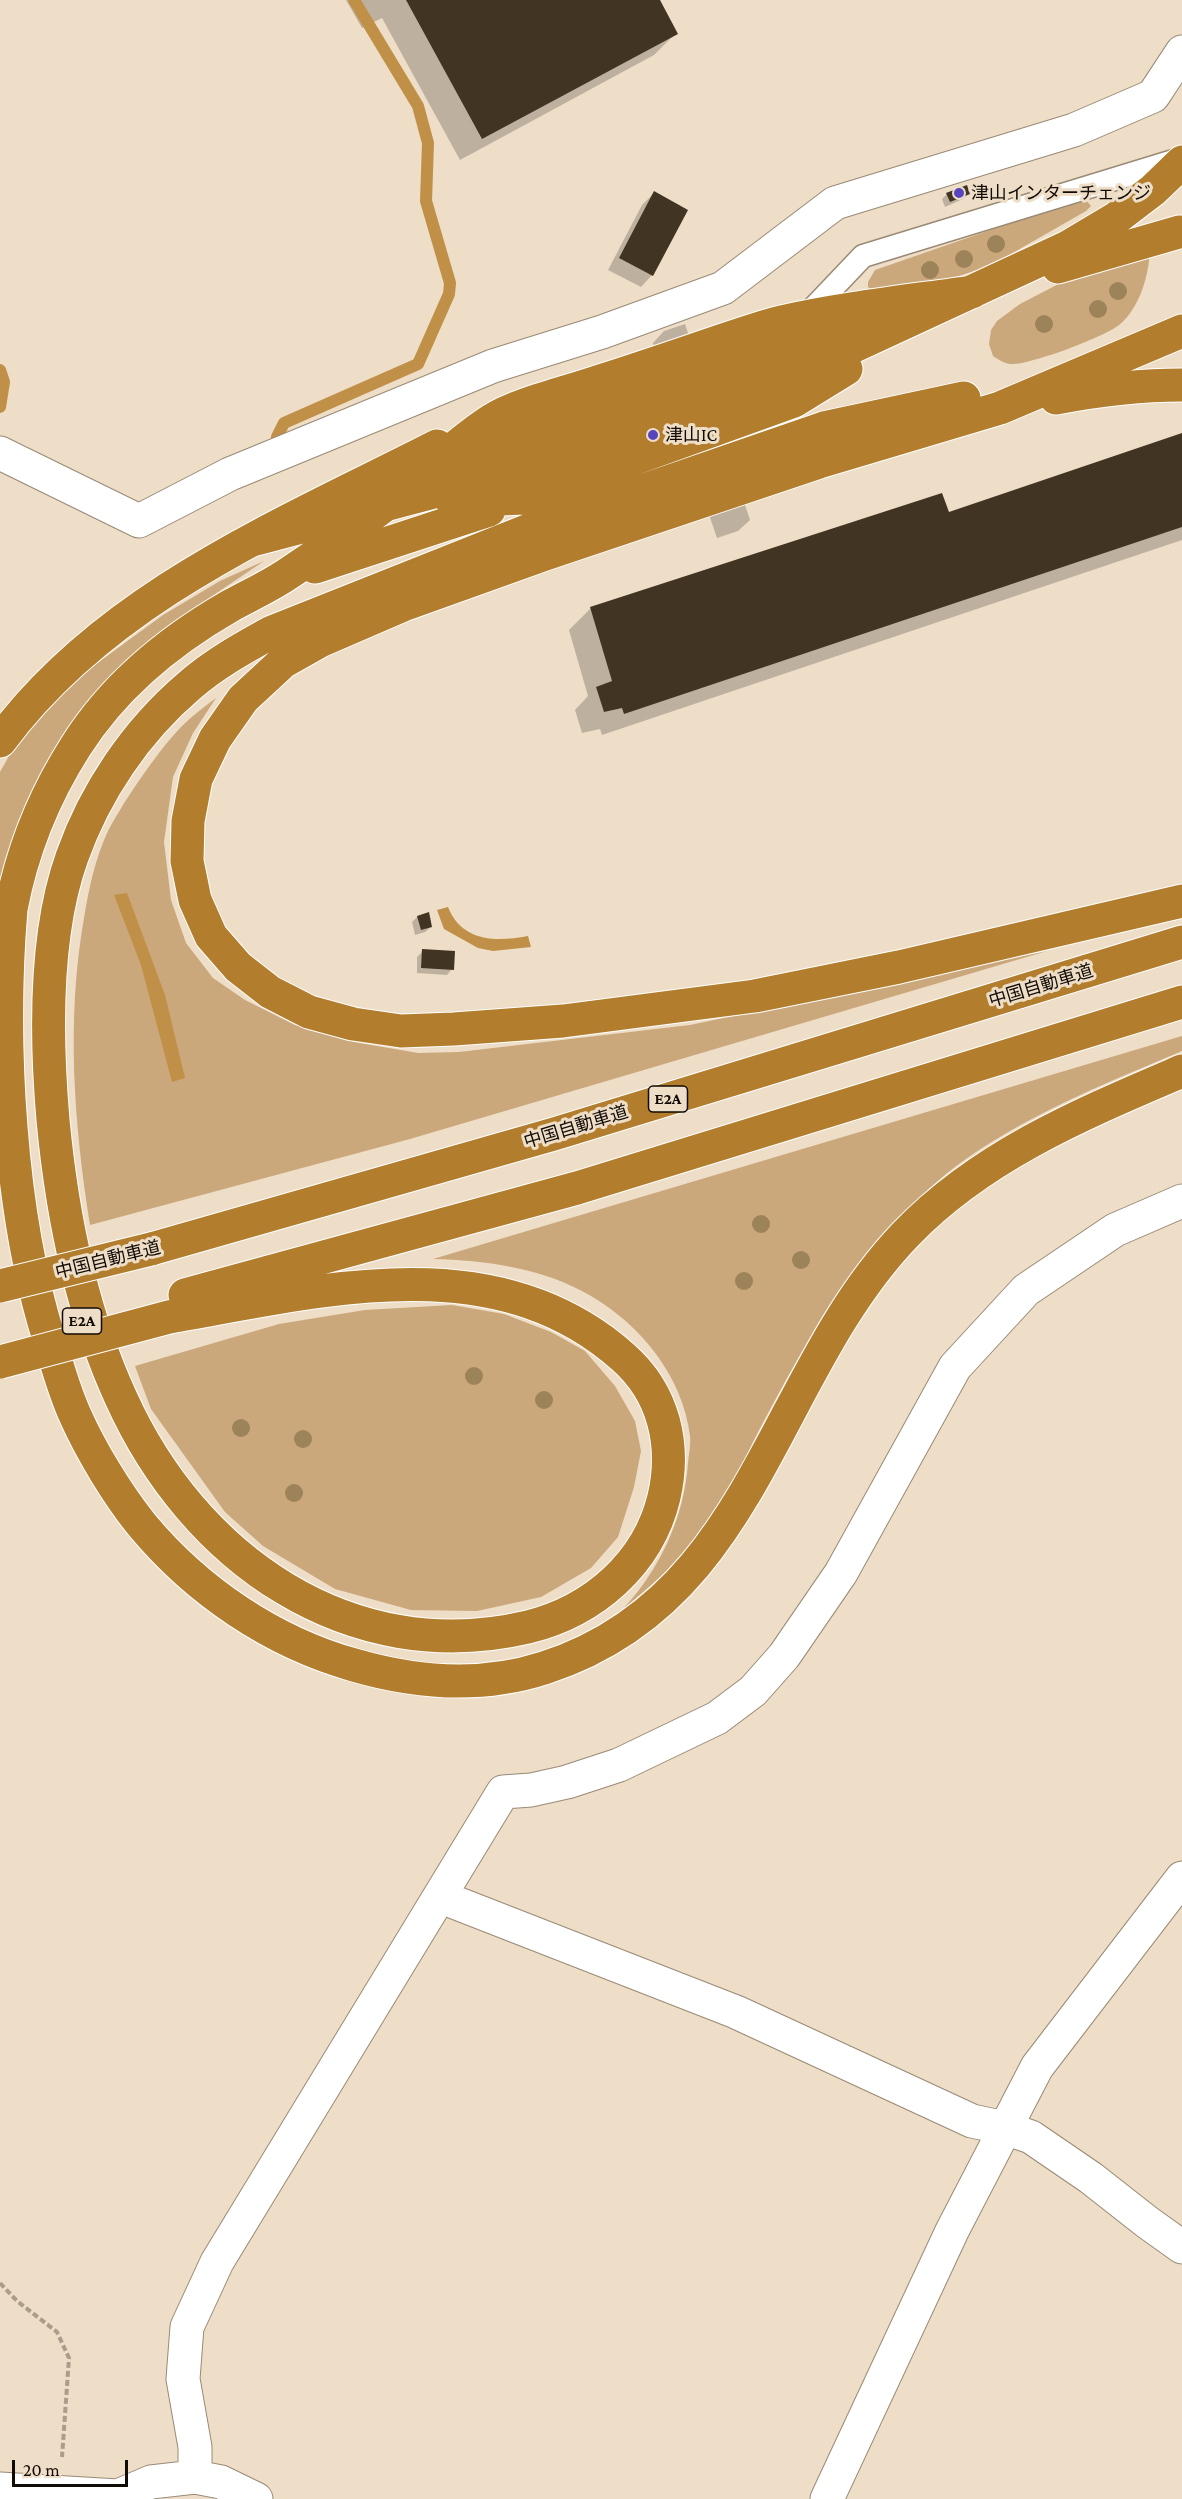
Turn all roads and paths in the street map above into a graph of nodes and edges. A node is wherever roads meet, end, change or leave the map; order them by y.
1 (1182, 52) edge
2 (1182, 160) edge
3 (1180, 231) edge
4 (972, 292) junction
5 (804, 318) junction
6 (1182, 331) edge
7 (1145, 346) junction
8 (780, 350) junction
9 (1182, 385) edge
10 (794, 401) junction
11 (1000, 408) junction
12 (496, 416) junction
13 (824, 428) junction
14 (0, 453) edge
15 (387, 503) junction
16 (530, 513) junction
17 (252, 540) junction
18 (282, 578) junction
19 (403, 605) junction
20 (272, 632) junction
21 (0, 741) edge
22 (1182, 901) edge
23 (1182, 942) edge
24 (1182, 1002) edge
25 (1182, 1071) edge
26 (1182, 1201) edge
27 (0, 1286) edge
28 (166, 1309) junction
29 (0, 1341) edge
30 (0, 1362) edge
31 (1182, 1878) edge
32 (441, 1897) junction
33 (1005, 2128) junction
34 (1182, 2247) edge
35 (0, 2283) edge
36 (195, 2477) junction
37 (0, 2489) edge
38 (58, 2494) junction
39 (117, 2498) edge
40 (256, 2499) edge
41 (827, 2499) edge

1 - 14 street
2 - 4 highway
2 - 5 lane
3 - 4 highway
3 - 10 highway
4 - 5 highway
4 - 8 highway
4 - 10 highway
4 - 15 highway
5 - 8 lane
5 - 12 highway
6 - 7 highway
7 - 11 highway
7 - 13 highway
8 - 15 highway
9 - 11 highway
10 - 16 highway
11 - 13 highway
11 - 19 highway
12 - 15 highway
12 - 17 highway
13 - 16 highway
15 - 16 highway
15 - 17 highway
15 - 18 highway
16 - 18 highway
16 - 19 highway
16 - 20 highway
17 - 21 highway
18 - 25 highway
19 - 20 highway
19 - 22 highway
20 - 28 highway
23 - 27 highway, 中国自動車道 / E2A, bridge
24 - 28 highway, E2A
26 - 32 street
28 - 29 highway, E2A
28 - 30 highway, bridge
31 - 33 street
32 - 33 street
32 - 36 street
33 - 34 street
33 - 41 street
35 - 38 path
36 - 39 street
36 - 40 street
37 - 38 street
38 - 39 street

